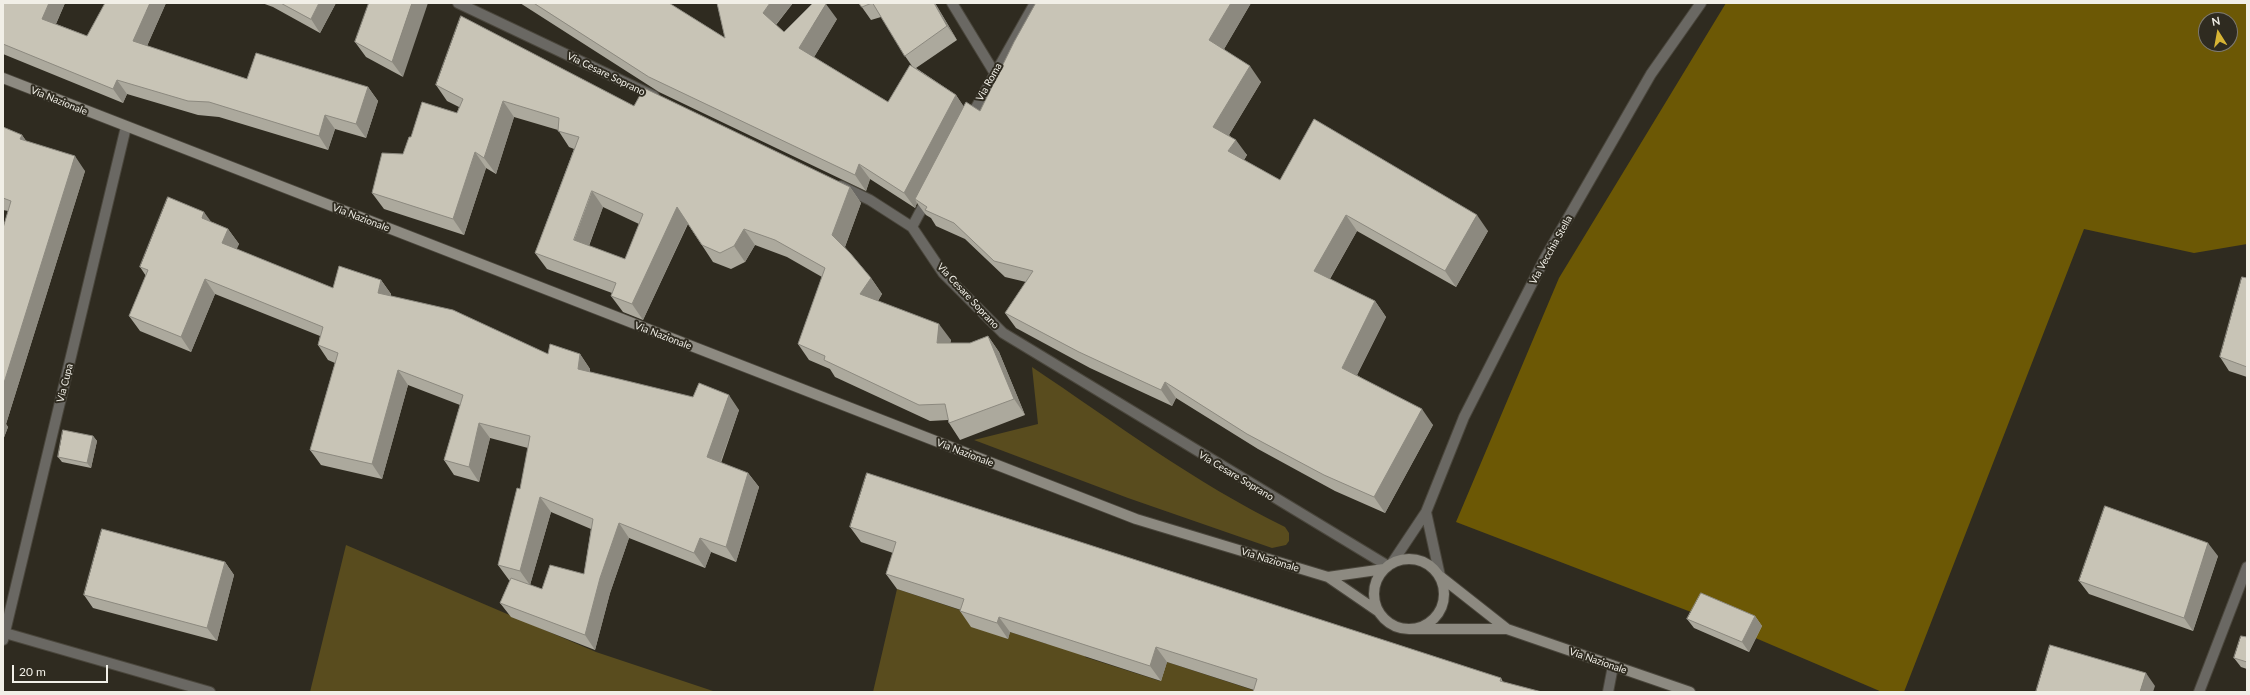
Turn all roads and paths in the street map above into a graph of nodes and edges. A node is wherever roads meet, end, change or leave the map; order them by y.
1 (458, 3) edge
2 (952, 3) edge
3 (1035, 3) edge
4 (1702, 3) edge
5 (994, 72) junction
6 (3, 78) edge
7 (664, 101) edge
8 (126, 127) junction
9 (964, 128) edge
10 (834, 183) edge
11 (934, 185) edge
12 (912, 227) junction
13 (1426, 512) junction
14 (1388, 566) junction
15 (2247, 566) edge
16 (1440, 576) junction
17 (1328, 577) junction
18 (1379, 612) junction
19 (1410, 629) junction
20 (1507, 629) junction
21 (4, 636) edge
22 (1613, 666) junction
23 (210, 692) edge
24 (1608, 692) edge
25 (1690, 692) edge
26 (2199, 692) edge

1 - 7 street, Via Cesare Soprano
2 - 5 street
3 - 5 street, Via Roma
4 - 13 street, Via Vecchia Stella
5 - 9 street, Via Roma
6 - 8 main road, Via Nazionale
8 - 17 main road, Via Nazionale
8 - 21 street, Via Cupa
10 - 12 street, Via Cesare Soprano
11 - 12 street
12 - 14 street, Via Cesare Soprano
13 - 14 street, Via Vecchia Stella
13 - 16 street
14 - 16 main road, Via Nazionale
14 - 17 main road, Via Nazionale
14 - 18 main road
15 - 26 street
16 - 19 main road
16 - 20 main road, Via Nazionale
17 - 18 main road, Via Nazionale
18 - 19 main road, Via Nazionale
19 - 20 main road, Via Nazionale
20 - 22 main road, Via Nazionale
21 - 23 street
22 - 24 street
22 - 25 main road, Via Nazionale

